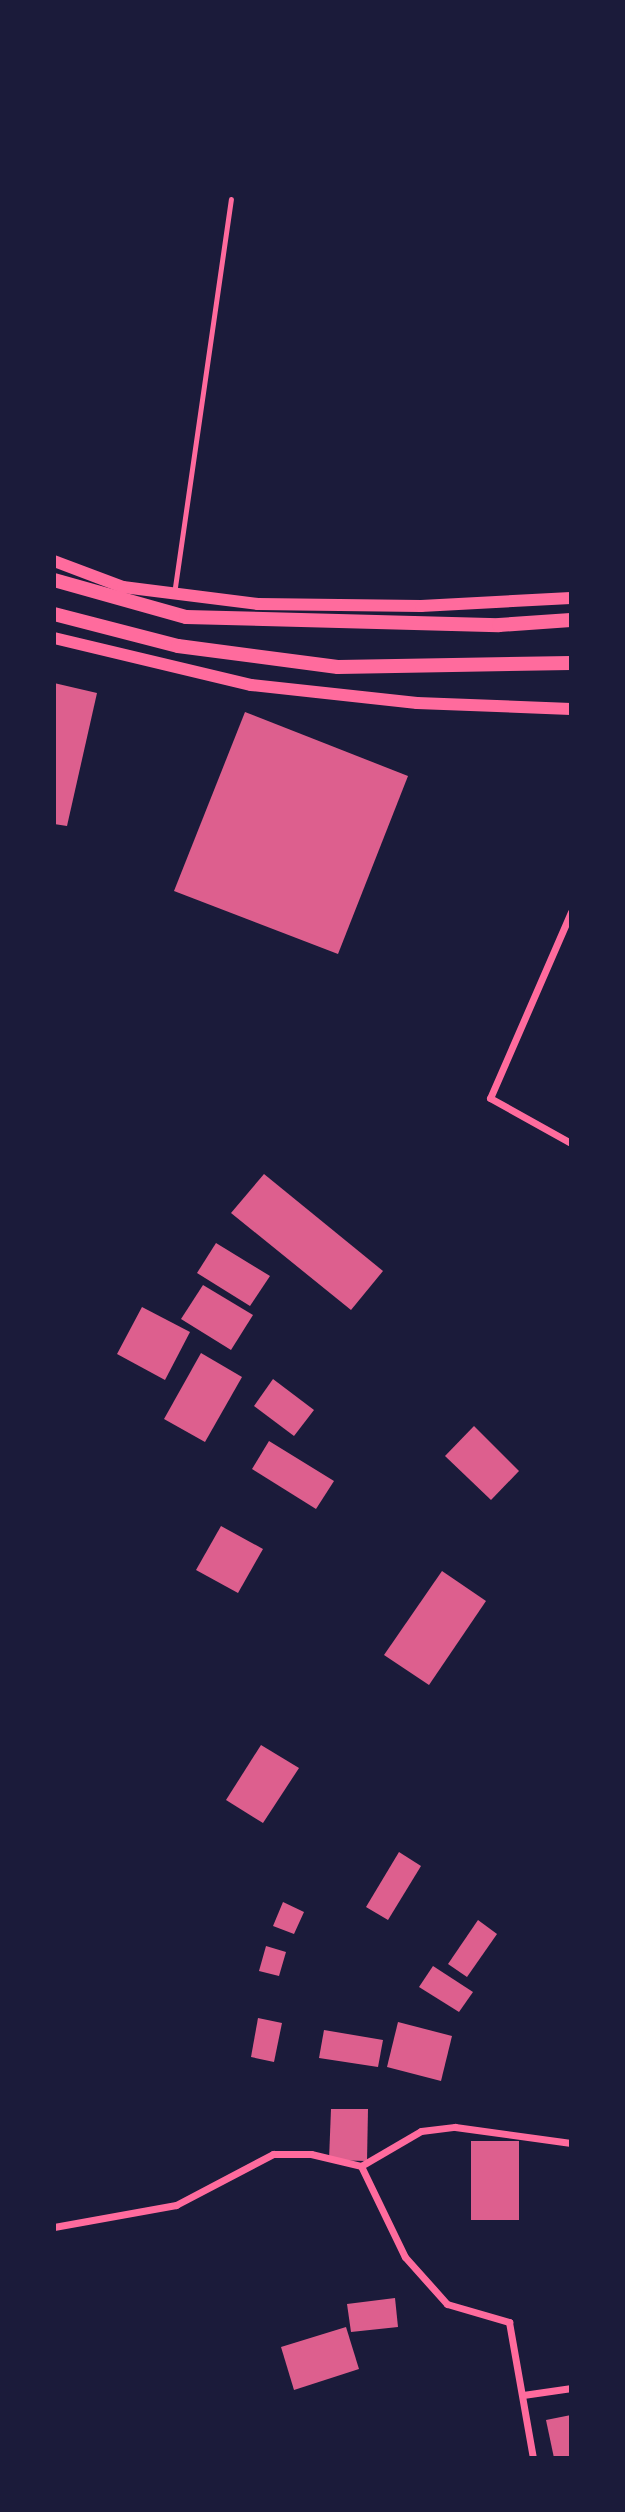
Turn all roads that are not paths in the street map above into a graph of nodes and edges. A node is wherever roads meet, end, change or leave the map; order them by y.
1 (231, 200) dead end
2 (54, 561) edge
3 (54, 580) edge
4 (174, 594) junction
5 (571, 598) edge
6 (54, 614) edge
7 (571, 620) edge
8 (54, 638) edge
9 (571, 663) edge
10 (571, 709) edge
11 (571, 912) edge
12 (571, 1143) edge
13 (571, 2143) edge
14 (361, 2166) junction
15 (54, 2227) edge
16 (571, 2388) edge
17 (523, 2395) junction
18 (533, 2458) edge

1 - 4 lane
2 - 4 street
3 - 7 main road
4 - 5 street
6 - 9 main road
8 - 10 street
11 - 12 street
13 - 14 street
14 - 15 street
14 - 17 street
16 - 17 street
17 - 18 street

